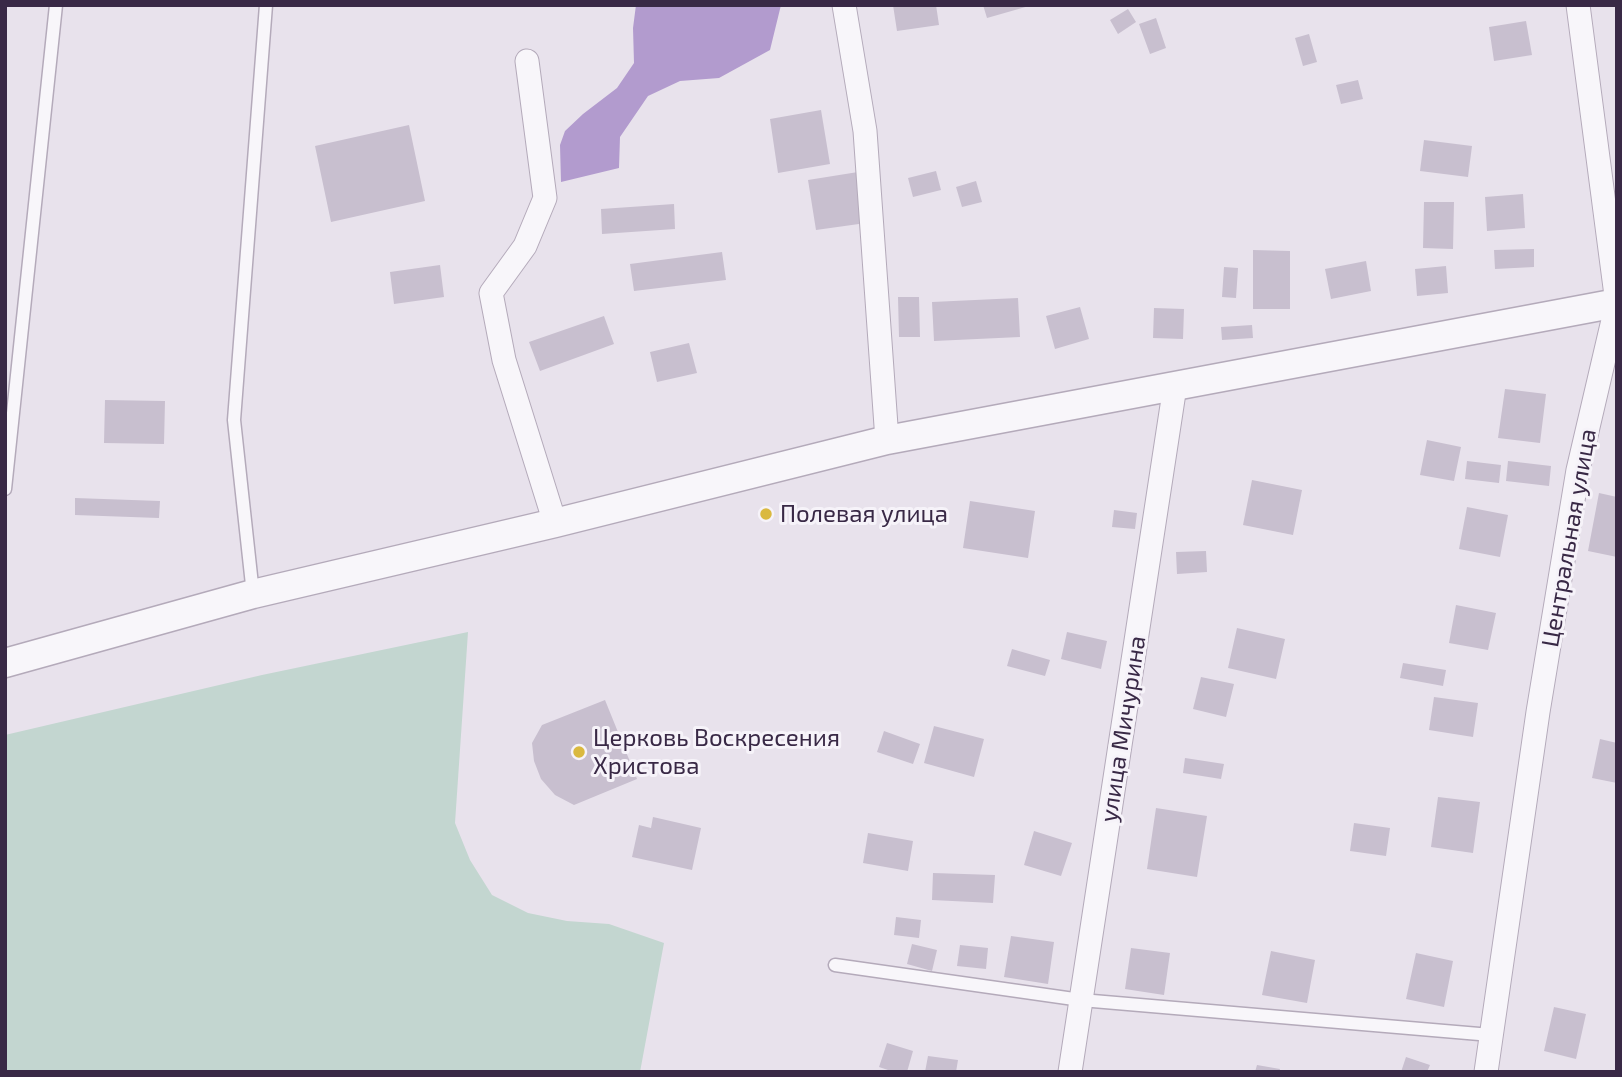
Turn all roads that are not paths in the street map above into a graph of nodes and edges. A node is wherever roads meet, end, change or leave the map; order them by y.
1 (56, 5) edge
2 (266, 5) edge
3 (844, 5) edge
4 (1578, 5) edge
5 (527, 61) dead end
6 (1617, 303) edge
7 (1175, 386) junction
8 (887, 440) junction
9 (5, 489) edge
10 (555, 523) junction
11 (253, 594) junction
12 (5, 663) edge
13 (835, 965) dead end
14 (1081, 1000) junction
15 (1491, 1035) junction
16 (1070, 1072) edge
17 (1486, 1072) edge

1 - 9 lane
2 - 11 lane
3 - 8 street
4 - 6 street, Центральная улица
5 - 10 street
6 - 7 street
6 - 15 street, Центральная улица
7 - 8 street
7 - 14 street, улица Мичурина
8 - 10 street
10 - 11 street
11 - 12 street
13 - 14 lane
14 - 15 lane
14 - 16 street, улица Мичурина
15 - 17 street, Центральная улица

